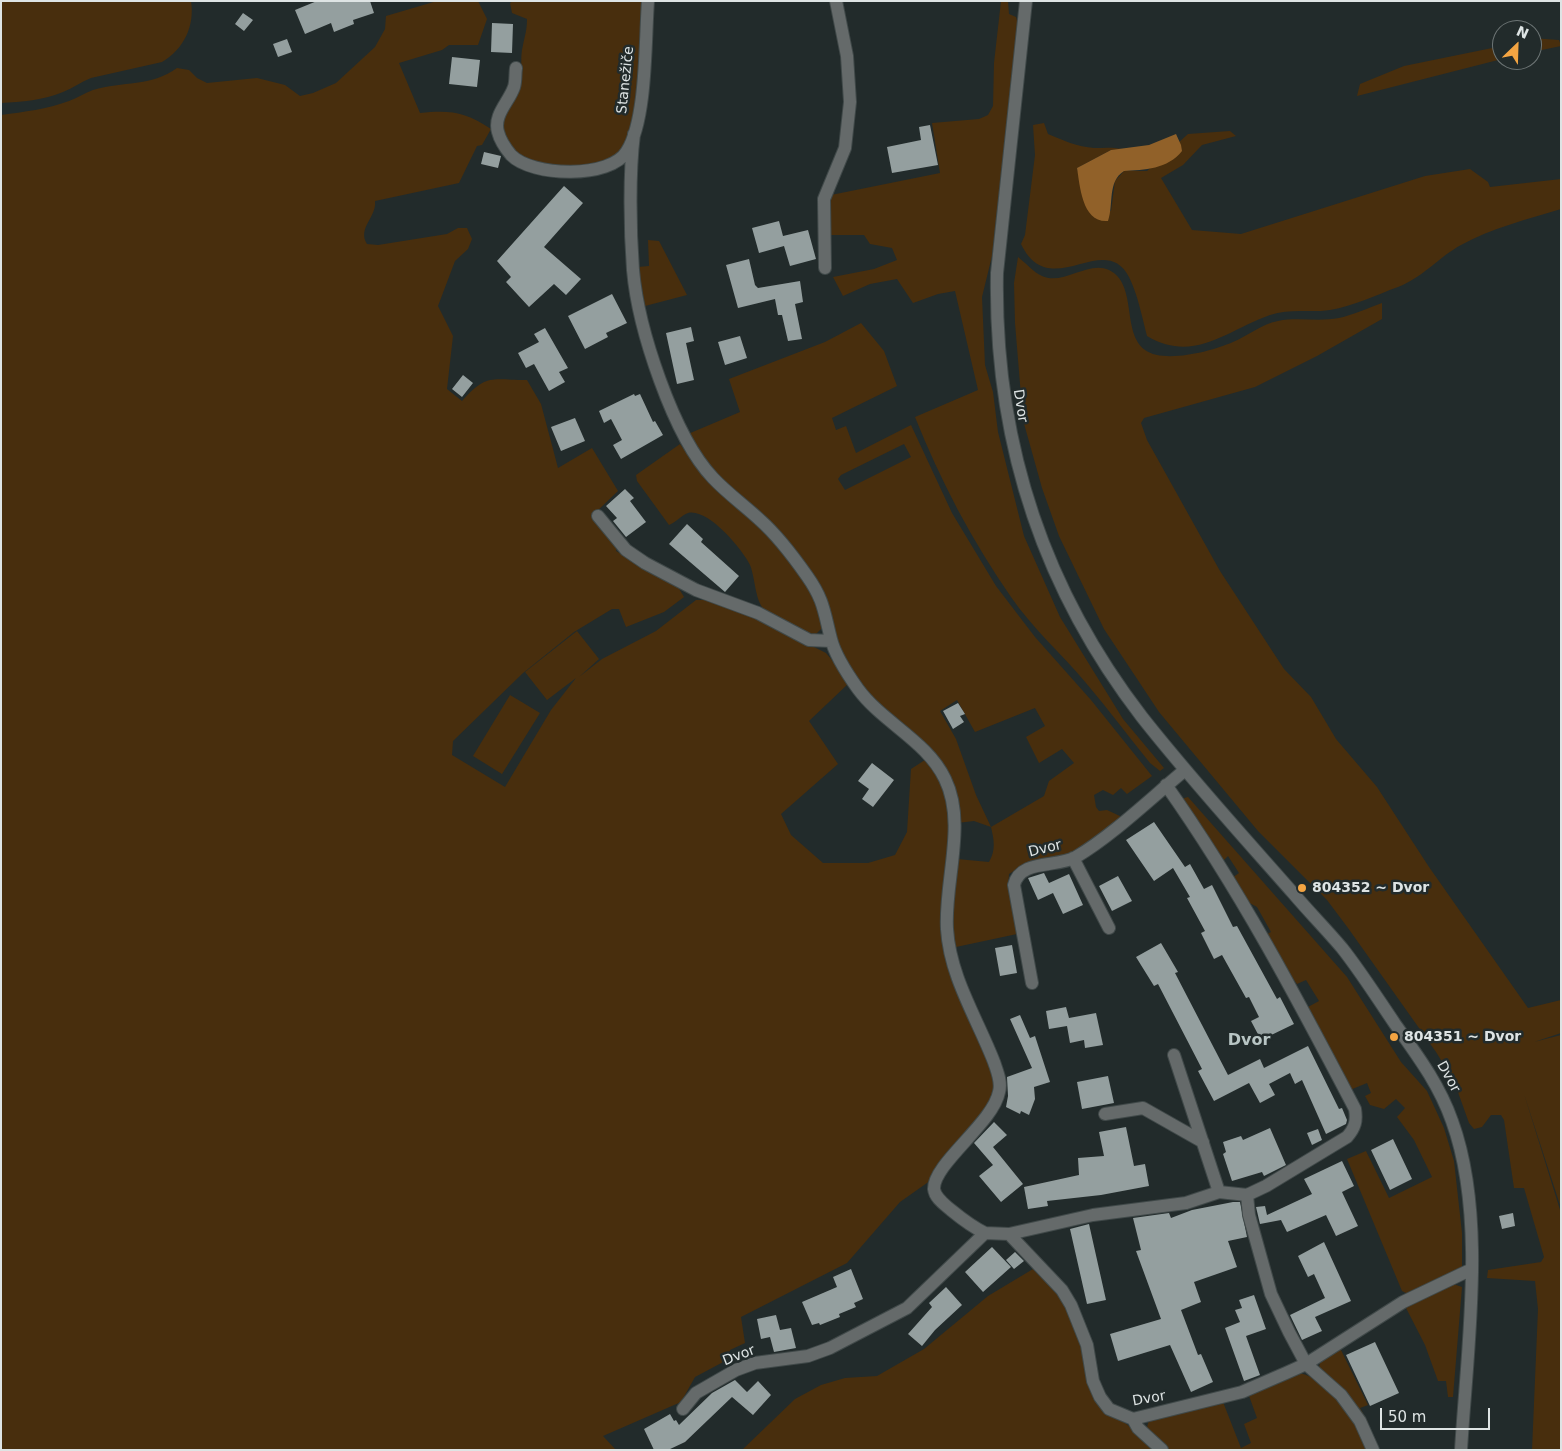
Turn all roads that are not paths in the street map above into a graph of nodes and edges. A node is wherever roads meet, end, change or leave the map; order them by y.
1 (648, 1) edge
2 (836, 1) edge
3 (1026, 1) edge
4 (516, 68) dead end
5 (634, 134) junction
6 (825, 268) dead end
7 (598, 516) dead end
8 (831, 641) junction
9 (1184, 770) junction
10 (1166, 785) junction
11 (1073, 858) junction
12 (1110, 928) dead end
13 (1032, 983) dead end
14 (1174, 1055) dead end
15 (1105, 1114) dead end
16 (1203, 1142) junction
17 (1220, 1192) junction
18 (1247, 1195) junction
19 (986, 1233) junction
20 (1009, 1234) junction
21 (1472, 1269) junction
22 (1306, 1364) junction
23 (683, 1409) dead end
24 (1133, 1419) junction
25 (1162, 1450) edge
26 (1372, 1450) edge
27 (1461, 1450) edge

1 - 5 street, Stanežiče
2 - 6 street
3 - 9 street, Dvor
4 - 5 street, Stanežiče
5 - 8 street
7 - 8 street
8 - 19 street
9 - 10 street, Dvor
9 - 21 street, Dvor
10 - 11 street, Dvor
10 - 18 street
11 - 12 street
11 - 13 street, Dvor
14 - 16 street
15 - 16 street
16 - 17 street
17 - 18 street
17 - 20 street
18 - 22 street
19 - 20 street
19 - 23 street, Dvor
20 - 24 street, Dvor
21 - 22 street, Dvor
21 - 27 street, Dvor
22 - 24 street, Dvor
22 - 26 street
24 - 25 street

